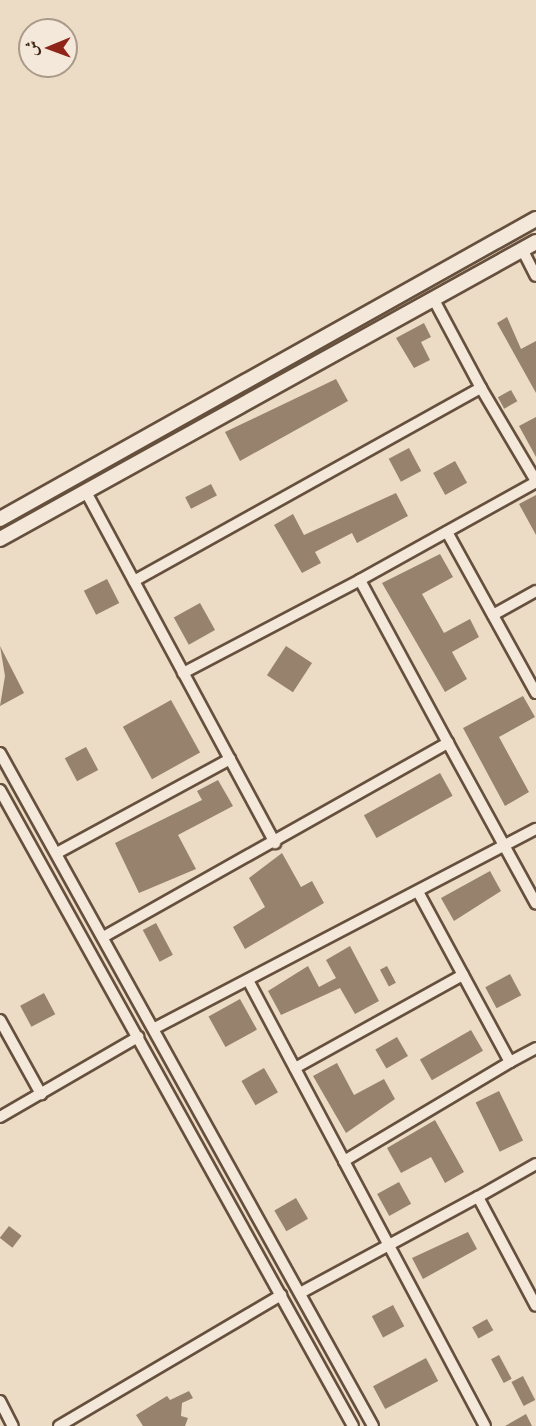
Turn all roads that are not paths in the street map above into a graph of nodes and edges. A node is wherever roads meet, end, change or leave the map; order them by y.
1 (536, 219) edge
2 (536, 242) edge
3 (522, 249) junction
4 (536, 276) edge
5 (433, 298) junction
6 (481, 388) junction
7 (536, 481) edge
8 (86, 492) junction
9 (0, 519) edge
10 (447, 532) junction
11 (0, 539) edge
12 (360, 580) junction
13 (134, 581) junction
14 (536, 591) edge
15 (493, 615) junction
16 (183, 673) junction
17 (536, 693) edge
18 (448, 743) junction
19 (0, 753) edge
20 (230, 759) junction
21 (0, 790) edge
22 (536, 828) edge
23 (275, 843) junction
24 (504, 846) junction
25 (57, 853) junction
26 (418, 892) junction
27 (536, 904) edge
28 (105, 936) junction
29 (463, 975) junction
30 (249, 982) junction
31 (0, 1020) edge
32 (155, 1028) junction
33 (138, 1037) junction
34 (536, 1048) edge
35 (510, 1062) junction
36 (295, 1068) junction
37 (41, 1094) junction
38 (0, 1117) edge
39 (344, 1161) junction
40 (536, 1164) edge
41 (478, 1197) junction
42 (386, 1247) junction
43 (302, 1292) junction
44 (280, 1295) junction
45 (534, 1299) edge
46 (0, 1401) edge
47 (14, 1426) edge
48 (59, 1426) edge
49 (353, 1426) edge
50 (373, 1426) edge
51 (485, 1426) edge

1 - 9 street
2 - 3 street
3 - 4 street
3 - 5 street
5 - 6 street
5 - 8 street
6 - 7 street
6 - 13 street
7 - 10 street
8 - 11 street
8 - 13 street
10 - 12 street
10 - 15 street
12 - 16 street
12 - 18 street
13 - 16 street
14 - 15 street
15 - 17 street
16 - 20 street
18 - 23 street
18 - 24 street
19 - 25 street
20 - 23 street
20 - 25 street
21 - 33 street
22 - 24 street
23 - 28 street
24 - 26 street
24 - 27 street
25 - 28 street
26 - 29 street
26 - 30 street
28 - 32 street
29 - 35 street
29 - 36 street
30 - 32 street
30 - 36 street
31 - 37 street
32 - 43 street
33 - 37 street
33 - 44 street
34 - 35 street
35 - 39 street
36 - 39 street
37 - 38 street
39 - 42 street
40 - 41 street
41 - 42 street
41 - 45 street
42 - 43 street
42 - 51 street
43 - 50 street
44 - 48 street
44 - 49 street
46 - 47 street

